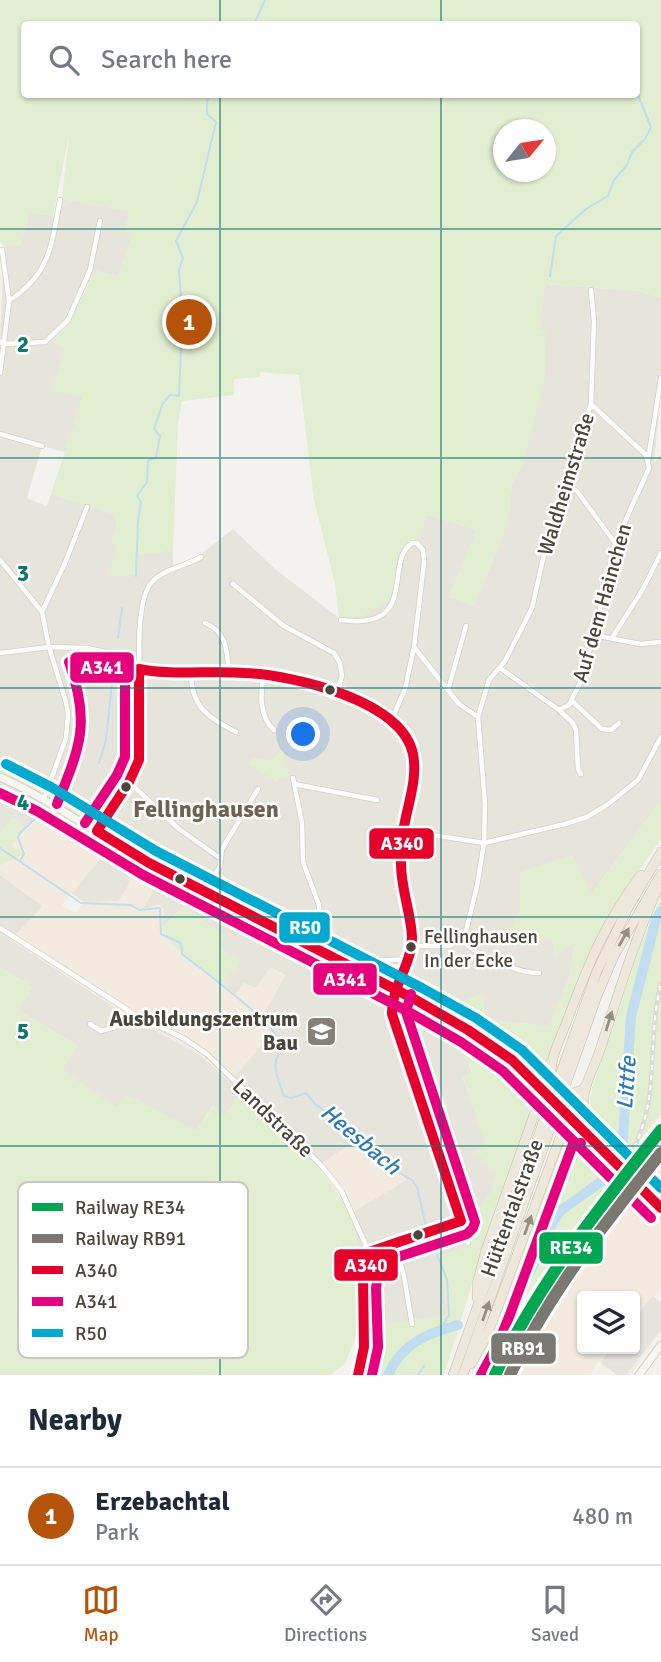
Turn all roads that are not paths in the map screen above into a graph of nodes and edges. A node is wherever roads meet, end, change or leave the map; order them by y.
1 (60, 200) dead end
2 (100, 221) dead end
3 (2, 250) dead end
4 (591, 290) dead end
5 (9, 301) junction
6 (1, 343) edge
7 (0, 373) edge
8 (661, 378) edge
9 (591, 404) junction
10 (0, 434) edge
11 (42, 446) dead end
12 (648, 461) junction
13 (565, 482) junction
14 (87, 507) dead end
15 (615, 544) junction
16 (661, 553) edge
17 (201, 557) dead end
18 (0, 560) edge
19 (233, 584) dead end
20 (42, 612) junction
21 (341, 620) dead end
22 (205, 623) dead end
23 (466, 626) dead end
24 (594, 635) junction
25 (612, 638) junction
26 (661, 642) edge
27 (414, 646) junction
28 (49, 647) junction
29 (0, 653) edge
30 (500, 668) junction
31 (139, 669) junction
32 (229, 671) junction
33 (191, 675) junction
34 (264, 675) junction
35 (448, 691) junction
36 (337, 693) junction
37 (572, 701) junction
38 (559, 710) junction
39 (478, 717) junction
40 (392, 719) junction
41 (619, 723) dead end
42 (274, 730) dead end
43 (236, 732) dead end
44 (661, 737) edge
45 (581, 774) dead end
46 (0, 777) edge
47 (129, 782) junction
48 (258, 789) dead end
49 (44, 799) junction
50 (377, 800) dead end
51 (97, 831) junction
52 (426, 834) dead end
53 (484, 842) junction
54 (661, 851) edge
55 (220, 858) junction
56 (661, 874) edge
57 (661, 882) edge
58 (205, 892) junction
59 (0, 928) edge
60 (460, 939) junction
61 (412, 946) junction
62 (314, 948) junction
63 (408, 959) junction
64 (352, 967) junction
65 (539, 973) dead end
66 (397, 990) junction
67 (134, 1014) junction
68 (90, 1024) dead end
69 (510, 1059) joint
70 (553, 1060) junction
71 (531, 1074) junction
72 (586, 1086) junction
73 (558, 1098) junction
74 (539, 1109) junction
75 (588, 1133) junction
76 (561, 1135) junction
77 (660, 1205) edge
78 (461, 1221) junction
79 (395, 1243) junction
80 (468, 1243) dead end
81 (369, 1252) junction
82 (476, 1307) junction
83 (412, 1324) dead end
84 (661, 1345) edge
85 (358, 1375) edge
86 (453, 1375) edge
87 (464, 1375) edge
88 (639, 1375) edge

1 - 5 street
2 - 6 street
3 - 5 street
4 - 9 street, Waldheimstraße
5 - 6 street
6 - 7 street
8 - 12 street
9 - 12 street
9 - 13 street, Waldheimstraße
10 - 11 street
12 - 15 street, Auf dem Hainchen
13 - 15 street
13 - 30 street, Waldheimstraße
14 - 20 street
15 - 24 street, Auf dem Hainchen
16 - 25 street
17 - 31 street
18 - 20 street
19 - 36 street
20 - 28 street
21 - 27 street
22 - 32 street
23 - 35 street
24 - 25 street
24 - 37 street, Auf dem Hainchen
25 - 26 street
27 - 35 street
27 - 40 street
28 - 29 street
28 - 31 street
28 - 49 street
30 - 38 street, Auf dem Hainchen
30 - 39 street
31 - 33 street
31 - 47 street
32 - 33 street
32 - 34 street
33 - 43 street
34 - 36 street
34 - 42 street
35 - 39 street
36 - 40 street
37 - 38 street, Auf dem Hainchen
37 - 41 street, Auf dem Hainchen
38 - 45 street, Auf dem Hainchen
39 - 53 street
40 - 61 street
44 - 53 street
46 - 49 main road
47 - 51 street
47 - 55 street
48 - 55 street
49 - 51 main road
50 - 62 street
51 - 58 main road
52 - 53 street
53 - 60 street
54 - 70 highway
54 - 82 highway, Hüttentalstraße
55 - 58 street
87 -> 56 highway, Hüttentalstraße
72 -> 57 highway
58 - 62 main road
59 - 67 street, Landstraße
60 - 61 street
60 - 65 street
61 - 63 street
62 - 64 main road
63 - 64 street
63 - 66 street
64 - 66 main road
66 - 69 main road
66 - 78 street
67 - 68 street
67 - 81 street, Landstraße
69 - 71 main road
70 - 71 highway
70 - 73 highway, bridge
71 - 73 main road
71 - 74 highway
72 - 73 highway
72 - 75 highway
73 - 74 highway, bridge
73 - 75 main road
73 - 75 main road
73 - 76 highway
74 - 82 highway
75 - 76 highway
75 - 77 main road, bridge
87 -> 76 highway
78 - 79 street
78 - 80 street
79 - 81 street
79 - 83 street
81 - 85 street
82 - 86 highway, Hüttentalstraße
84 - 88 main road

